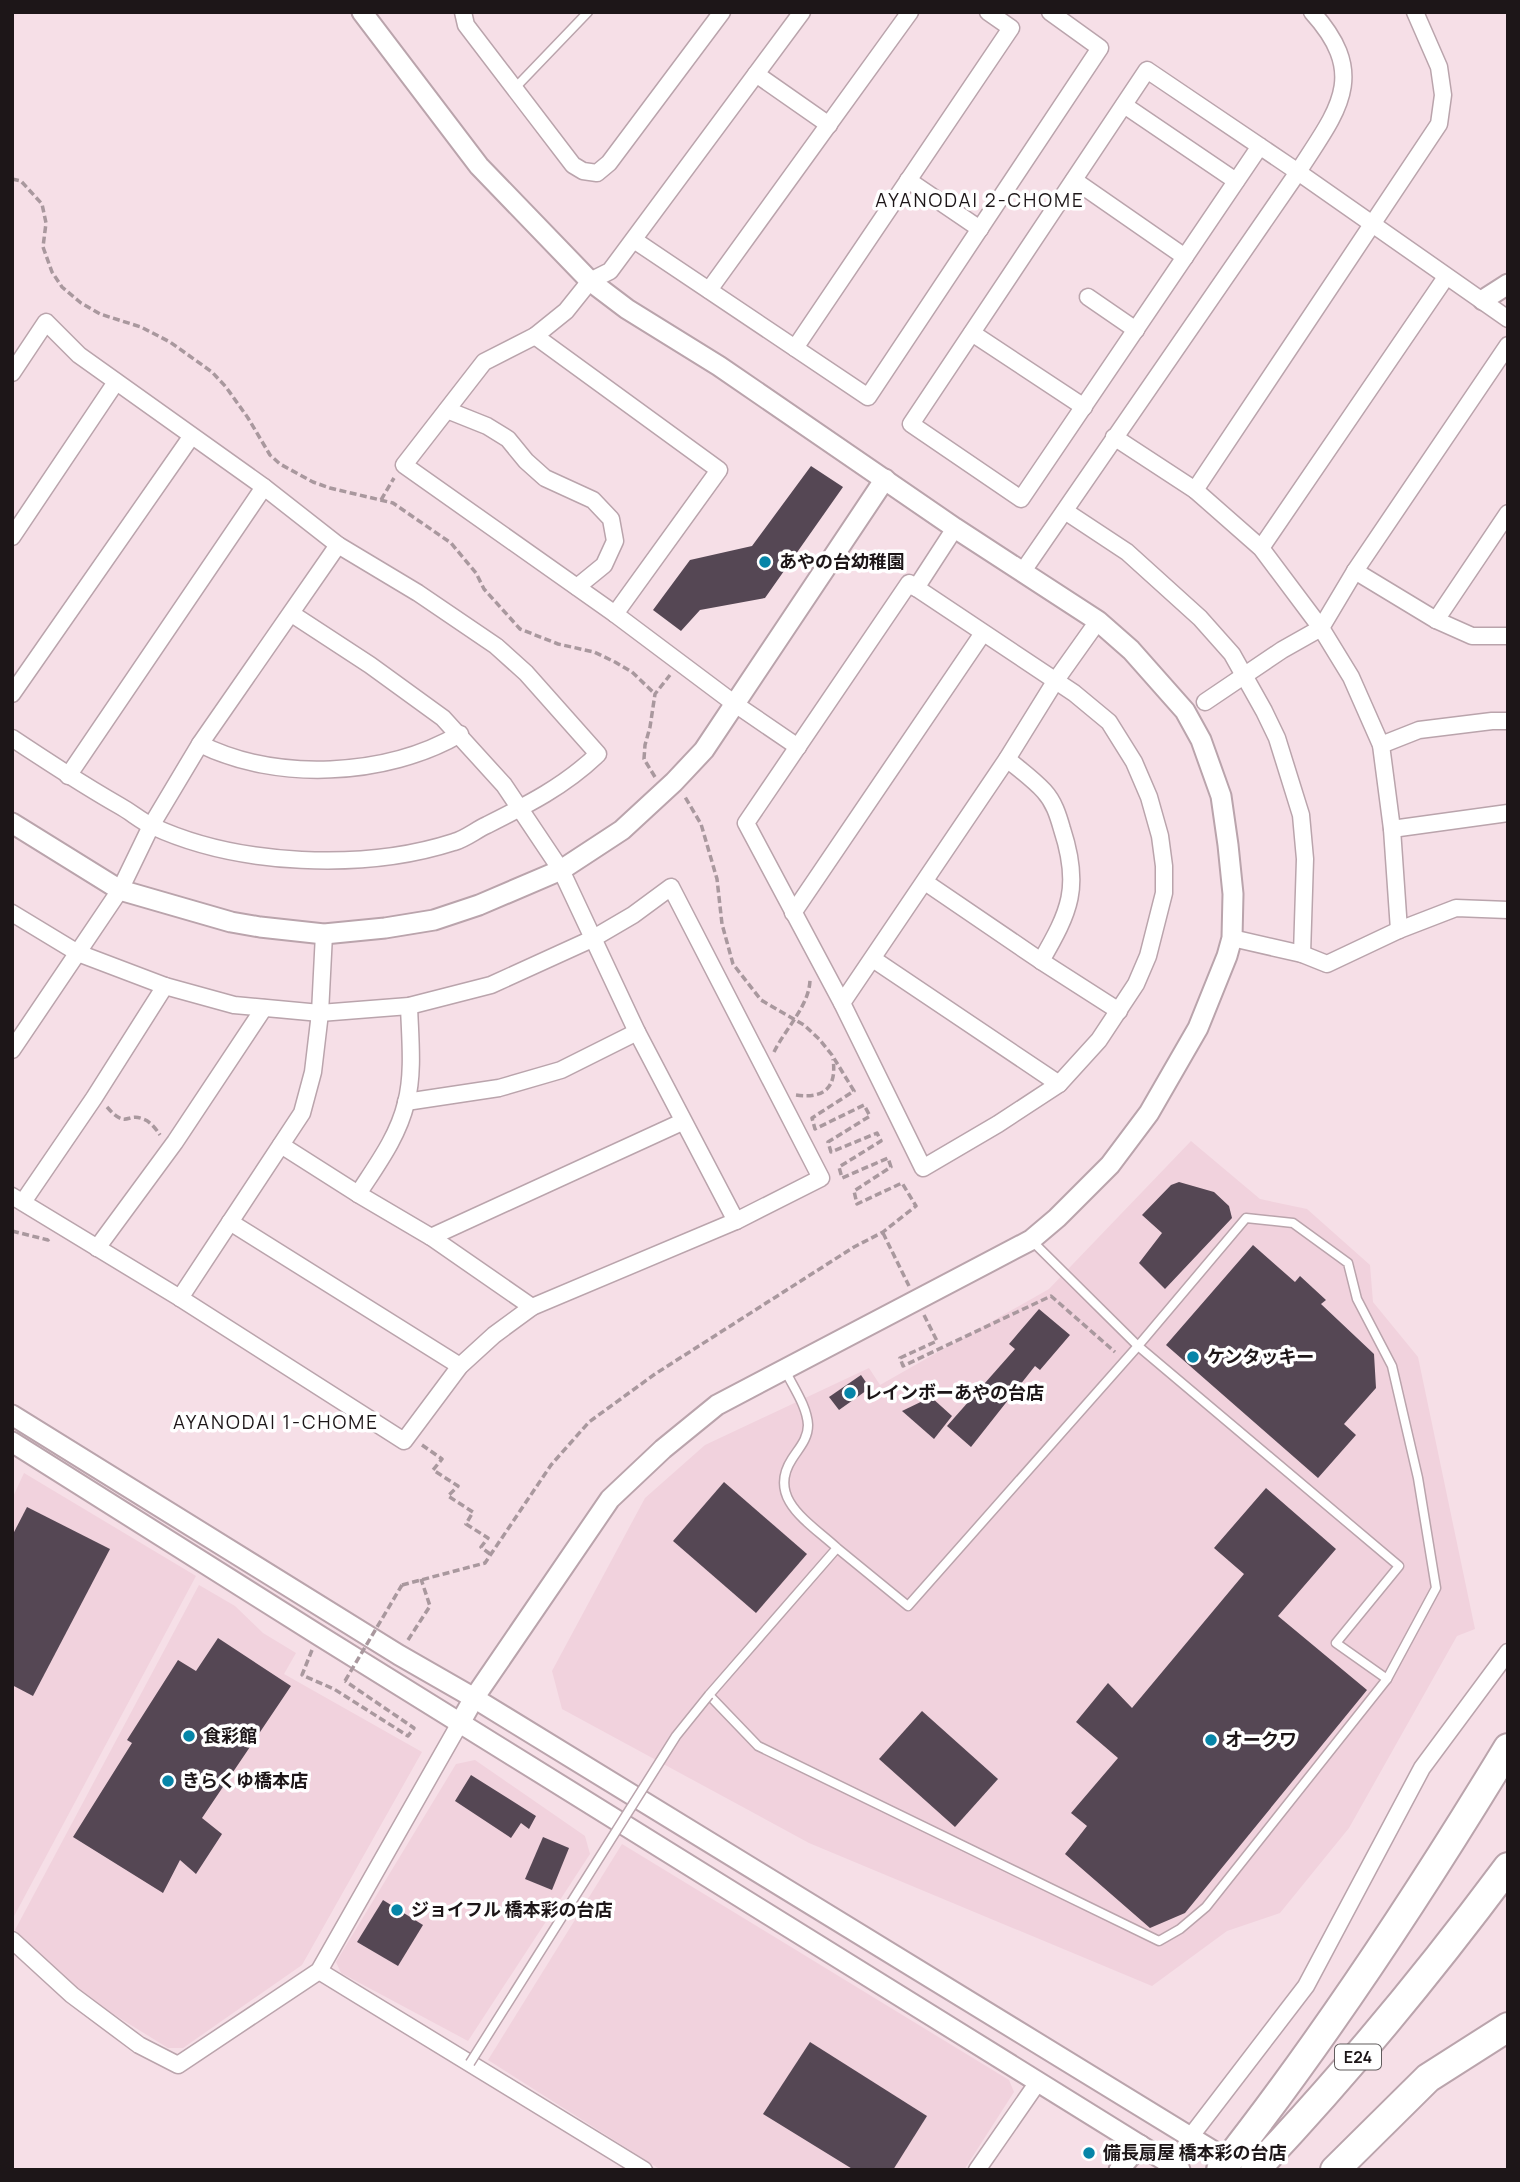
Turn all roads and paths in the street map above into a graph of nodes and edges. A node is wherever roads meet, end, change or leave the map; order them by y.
1 (362, 12) edge
2 (463, 12) edge
3 (588, 12) edge
4 (722, 12) edge
5 (802, 12) edge
6 (910, 12) edge
7 (988, 12) edge
8 (1050, 12) edge
9 (1312, 12) edge
10 (1415, 12) edge
11 (756, 74) junction
12 (515, 88) junction
13 (1124, 105) junction
14 (829, 125) junction
15 (1260, 146) junction
16 (1298, 172) junction
17 (12, 179) edge
18 (908, 180) junction
19 (1074, 180) junction
20 (1236, 181) junction
21 (1371, 224) junction
22 (980, 229) junction
23 (634, 240) junction
24 (1185, 257) junction
25 (1446, 277) junction
26 (590, 281) junction
27 (1508, 284) edge
28 (709, 290) junction
29 (1088, 297) dead end
30 (1483, 300) junction
31 (1508, 319) edge
32 (1136, 330) junction
33 (972, 332) junction
34 (535, 336) junction
35 (1508, 345) edge
36 (795, 348) junction
37 (12, 373) edge
38 (116, 382) junction
39 (1084, 407) junction
40 (447, 410) junction
41 (191, 437) junction
42 (1114, 437) junction
43 (404, 465) junction
44 (885, 479) junction
45 (264, 487) junction
46 (1195, 490) junction
47 (381, 500) junction
48 (1065, 511) junction
49 (1508, 513) edge
50 (955, 528) junction
51 (1501, 534) edge
52 (12, 537) edge
53 (338, 545) junction
54 (1261, 548) junction
55 (1023, 571) junction
56 (1355, 571) junction
57 (577, 587) junction
58 (916, 588) junction
59 (292, 614) junction
60 (615, 614) junction
61 (1436, 620) junction
62 (1098, 621) junction
63 (1321, 628) junction
64 (983, 632) junction
65 (1508, 636) edge
66 (679, 662) junction
67 (1243, 677) junction
68 (1056, 680) junction
69 (12, 694) edge
70 (656, 694) junction
71 (1205, 702) dead end
72 (735, 704) junction
73 (1508, 722) edge
74 (460, 734) junction
75 (12, 738) edge
76 (200, 744) junction
77 (1381, 745) junction
78 (798, 747) junction
79 (1007, 759) junction
80 (68, 776) junction
81 (665, 790) junction
82 (522, 808) junction
83 (1508, 813) edge
84 (12, 823) edge
85 (151, 826) junction
86 (1392, 829) junction
87 (561, 870) junction
88 (925, 882) junction
89 (120, 890) junction
90 (1508, 910) edge
91 (12, 913) edge
92 (793, 913) junction
93 (1399, 930) junction
94 (324, 934) junction
95 (1233, 938) junction
96 (592, 939) junction
97 (78, 953) junction
98 (1302, 954) junction
99 (873, 959) junction
100 (1041, 961) junction
101 (810, 976) dead end
102 (164, 986) junction
103 (842, 1003) junction
104 (409, 1006) junction
105 (264, 1008) junction
106 (1119, 1011) junction
107 (320, 1013) junction
108 (636, 1032) junction
109 (12, 1050) edge
110 (832, 1055) dead end
111 (769, 1061) dead end
112 (1059, 1084) junction
113 (789, 1086) dead end
114 (94, 1098) junction
115 (407, 1102) junction
116 (682, 1122) junction
117 (174, 1142) junction
118 (281, 1145) junction
119 (358, 1194) junction
120 (18, 1199) edge
121 (736, 1221) junction
122 (230, 1222) junction
123 (61, 1224) junction
124 (12, 1231) edge
125 (883, 1233) dead end
126 (431, 1237) junction
127 (1031, 1240) junction
128 (97, 1248) junction
129 (913, 1293) dead end
130 (180, 1298) junction
131 (919, 1305) dead end
132 (532, 1307) junction
133 (1138, 1346) junction
134 (1125, 1360) junction
135 (460, 1366) junction
136 (785, 1370) junction
137 (12, 1415) edge
138 (409, 1435) junction
139 (12, 1442) edge
140 (837, 1548) junction
141 (491, 1554) dead end
142 (421, 1579) dead end
143 (402, 1585) dead end
144 (320, 1636) junction
145 (1508, 1652) edge
146 (399, 1655) junction
147 (1387, 1679) junction
148 (709, 1695) junction
149 (474, 1698) junction
150 (460, 1723) junction
151 (1508, 1748) edge
152 (1508, 1867) edge
153 (1508, 1899) edge
154 (1454, 1939) junction
155 (12, 1940) edge
156 (320, 1971) junction
157 (1508, 2027) edge
158 (1508, 2048) edge
159 (470, 2063) junction
160 (1038, 2082) junction
161 (1191, 2136) junction
162 (1140, 2145) junction
163 (1218, 2161) edge
164 (645, 2170) edge
165 (977, 2170) edge
166 (1119, 2170) edge
167 (1180, 2170) edge
168 (1255, 2170) edge
169 (1335, 2170) edge
170 (1358, 2170) edge

1 - 26 street
2 - 12 street
3 - 12 lane
4 - 12 street
5 - 11 street
6 - 14 street
7 - 18 street
8 - 22 street
9 - 16 street
10 - 21 street
11 - 14 street
11 - 23 street
13 - 15 street
13 - 19 street
13 - 20 street
14 - 28 street
15 - 16 street
15 - 20 street
16 - 21 street
16 - 42 street
17 - 47 path
18 - 22 street
18 - 36 street
19 - 24 street
19 - 33 street
20 - 24 street
21 - 25 street
21 - 46 street
22 - 36 street
23 - 26 street
23 - 28 street
24 - 32 street
25 - 30 street
25 - 54 street
26 - 34 street
26 - 44 street
27 - 30 street
28 - 36 street
29 - 32 street
30 - 31 street
32 - 39 street
33 - 39 street
33 - 39 street
34 - 40 street
34 - 60 street
35 - 56 street
37 - 38 street
38 - 41 street
38 - 52 street
40 - 43 street
40 - 57 street
41 - 45 street
41 - 69 street
42 - 46 street
42 - 48 street
43 - 47 path
43 - 57 street
44 - 50 street
44 - 72 street
45 - 53 street
45 - 80 street
46 - 54 street
47 - 70 path
48 - 55 street
48 - 67 street
49 - 51 street
50 - 55 street
50 - 58 street
51 - 61 street
53 - 59 street
53 - 82 street
54 - 63 street
55 - 62 street
56 - 61 street
56 - 63 street
57 - 60 street
58 - 64 street
58 - 78 street
59 - 74 street
59 - 76 street
60 - 66 street
61 - 65 street
62 - 68 street
62 - 95 street
63 - 67 street
63 - 77 street
64 - 68 street
64 - 92 street
66 - 70 path
66 - 72 street
67 - 71 street
67 - 98 street
68 - 79 street
68 - 106 street
70 - 81 path
72 - 78 street
72 - 81 street
73 - 77 street
74 - 76 street
74 - 82 street
75 - 80 street
76 - 85 street
77 - 86 street
78 - 92 street
79 - 88 street
79 - 100 street
80 - 85 street
81 - 87 street
82 - 85 street
82 - 87 street
83 - 86 street
84 - 89 street
85 - 89 street
86 - 93 street
87 - 94 street
87 - 96 street
88 - 99 street
88 - 100 street
89 - 94 street
89 - 97 street
90 - 93 street
91 - 97 street
92 - 103 street
93 - 98 street
94 - 107 street
95 - 98 street
95 - 127 street
96 - 104 street
96 - 108 street
96 - 121 street
97 - 102 street
97 - 109 street
99 - 103 street
99 - 112 street
100 - 106 street
101 - 111 path
102 - 105 street
102 - 114 street
103 - 112 street
104 - 107 street
104 - 115 street
105 - 107 street
105 - 117 street
106 - 112 street
107 - 118 street
108 - 115 street
108 - 116 street
110 - 113 path
114 - 117 path
114 - 120 street
115 - 119 street
116 - 121 street
116 - 126 street
117 - 128 street
118 - 119 street
118 - 122 street
119 - 126 street
120 - 123 street
121 - 132 street
122 - 130 street
122 - 135 street
123 - 124 path
123 - 128 street
125 - 129 path
126 - 132 street
127 - 133 lane
127 - 136 street
128 - 130 street
130 - 138 street
131 - 134 path
132 - 135 street
133 - 134 lane
133 - 147 lane
133 - 147 lane
134 - 140 lane
135 - 138 street
136 - 140 lane
136 - 149 street
137 - 146 street
138 - 141 path
139 - 144 street
140 - 148 lane
142 - 146 path
143 - 144 path, bridge
144 - 150 street
145 - 161 street
146 - 149 street
147 - 148 lane
148 - 159 lane, bridge
149 - 150 street
149 - 161 street
150 - 156 street
150 - 160 street
151 - 163 highway
152 - 154 highway, E24
153 - 154 highway
154 - 168 highway, E24
155 - 156 street
156 - 159 street
157 - 169 highway
158 - 170 highway
159 - 164 street
160 - 162 street
160 - 165 street
161 - 163 street
162 - 166 street
162 - 167 street

